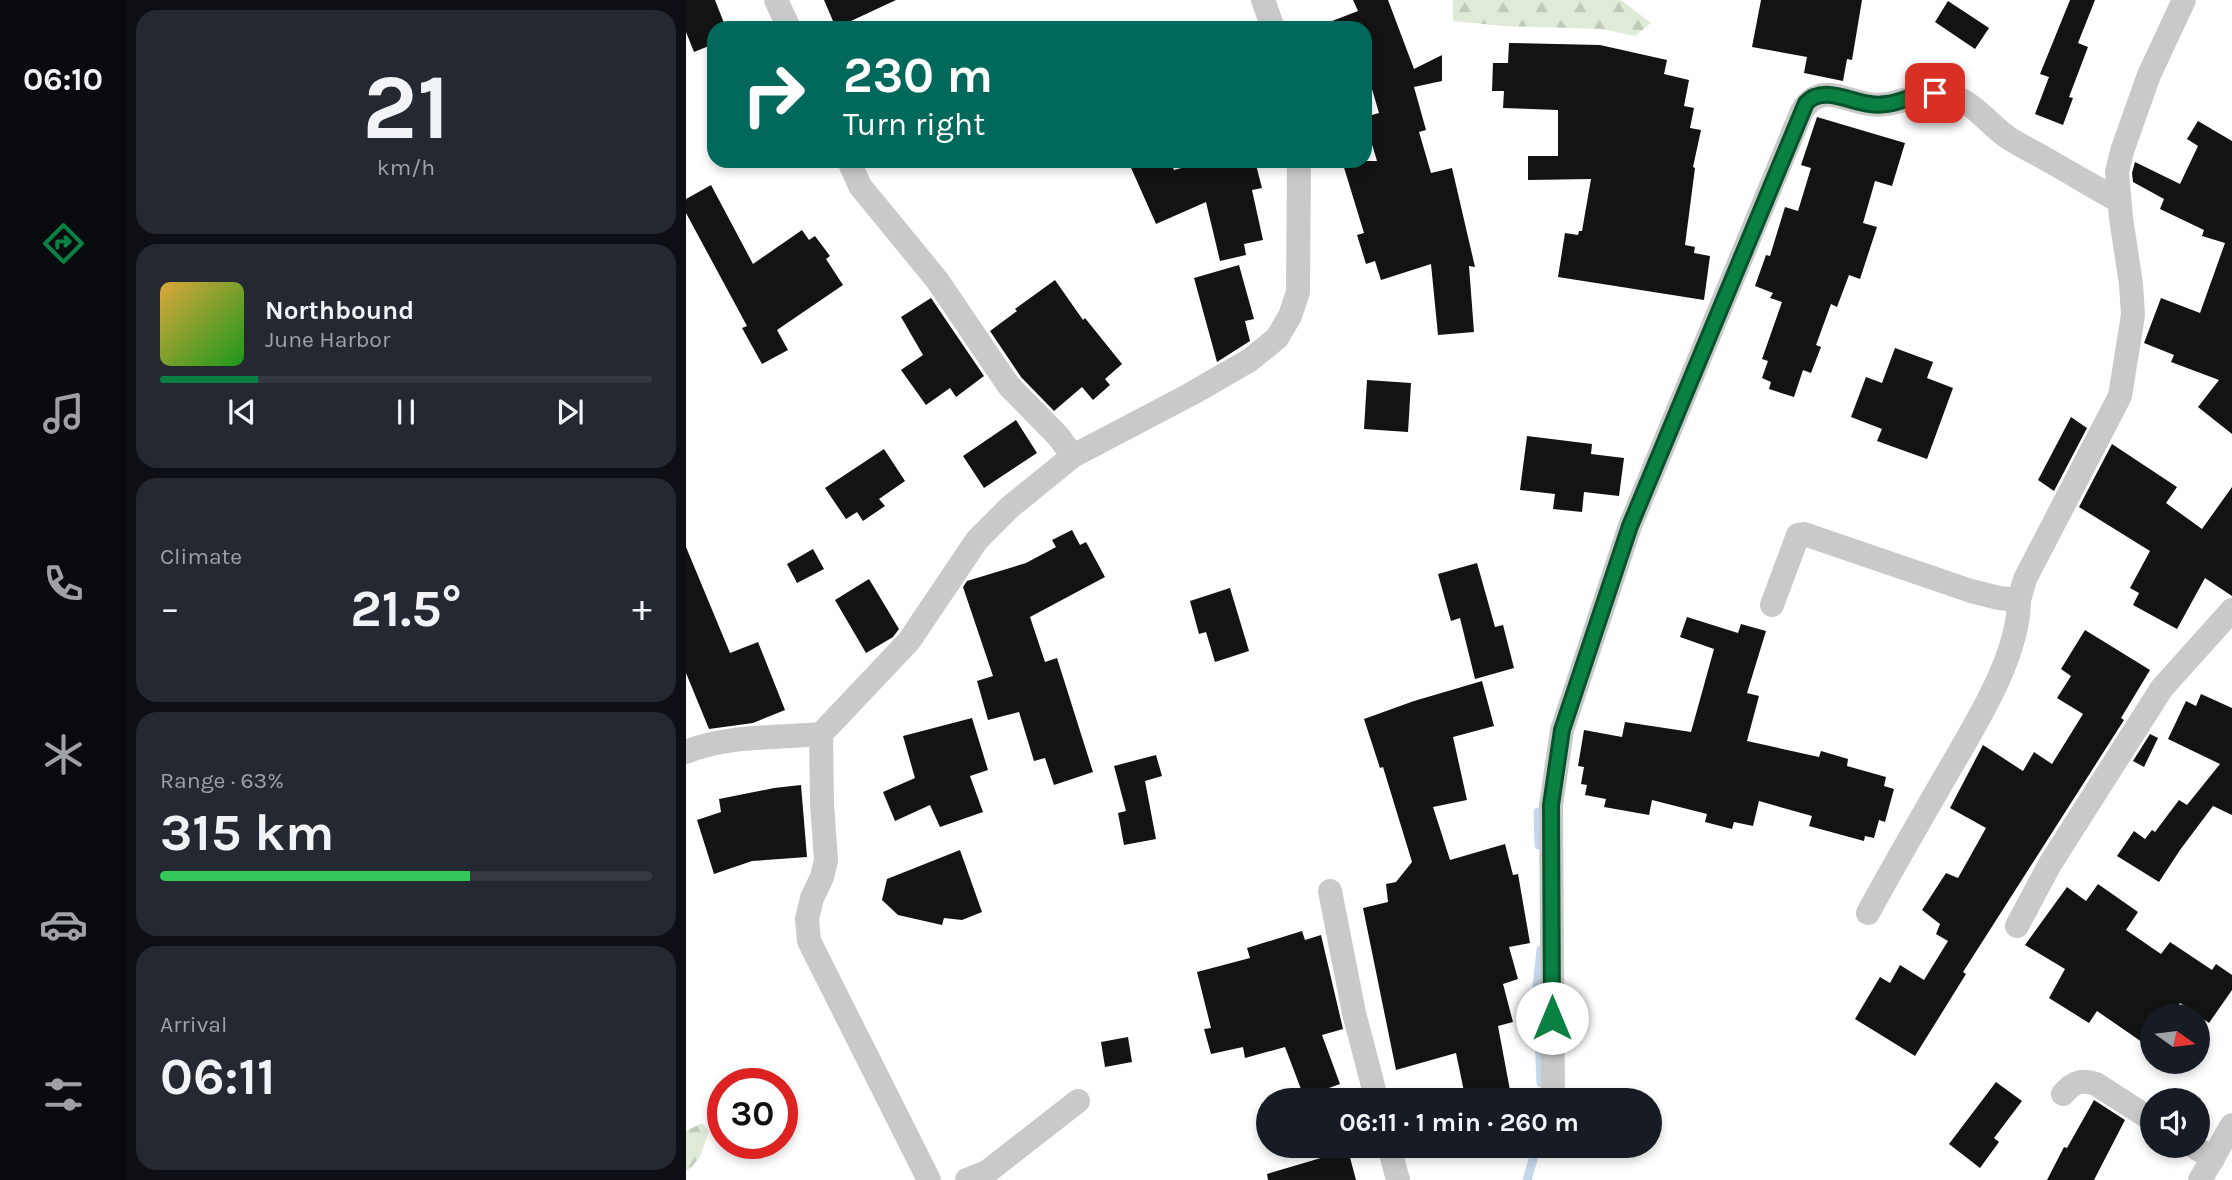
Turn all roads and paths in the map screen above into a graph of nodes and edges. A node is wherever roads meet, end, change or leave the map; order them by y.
1 (776, 0) edge
2 (1263, 0) edge
3 (2184, 0) edge
4 (786, 21) edge
5 (1270, 21) edge
6 (852, 168) edge
7 (1299, 168) edge
8 (2119, 201) junction
9 (1073, 456) junction
10 (2019, 600) junction
11 (1772, 605) dead end
12 (2232, 610) edge
13 (821, 734) junction
14 (686, 752) edge
15 (1330, 891) dead end
16 (1868, 912) dead end
17 (2017, 926) dead end
18 (1374, 1088) edge
19 (1553, 1088) edge
20 (2063, 1094) dead end
21 (1078, 1101) dead end
22 (2140, 1112) edge
23 (2232, 1125) edge
24 (1392, 1158) edge
25 (2202, 1162) edge
26 (929, 1180) edge
27 (967, 1180) edge
28 (1398, 1180) edge

1 - 4 street
2 - 5 street
3 - 8 street
6 - 9 street
7 - 9 street
8 - 10 street
8 - 19 street
9 - 13 street
10 - 11 street
10 - 16 street
12 - 17 street
13 - 14 street
13 - 26 street
15 - 18 street
20 - 22 street
21 - 27 street
23 - 25 street
24 - 28 street

